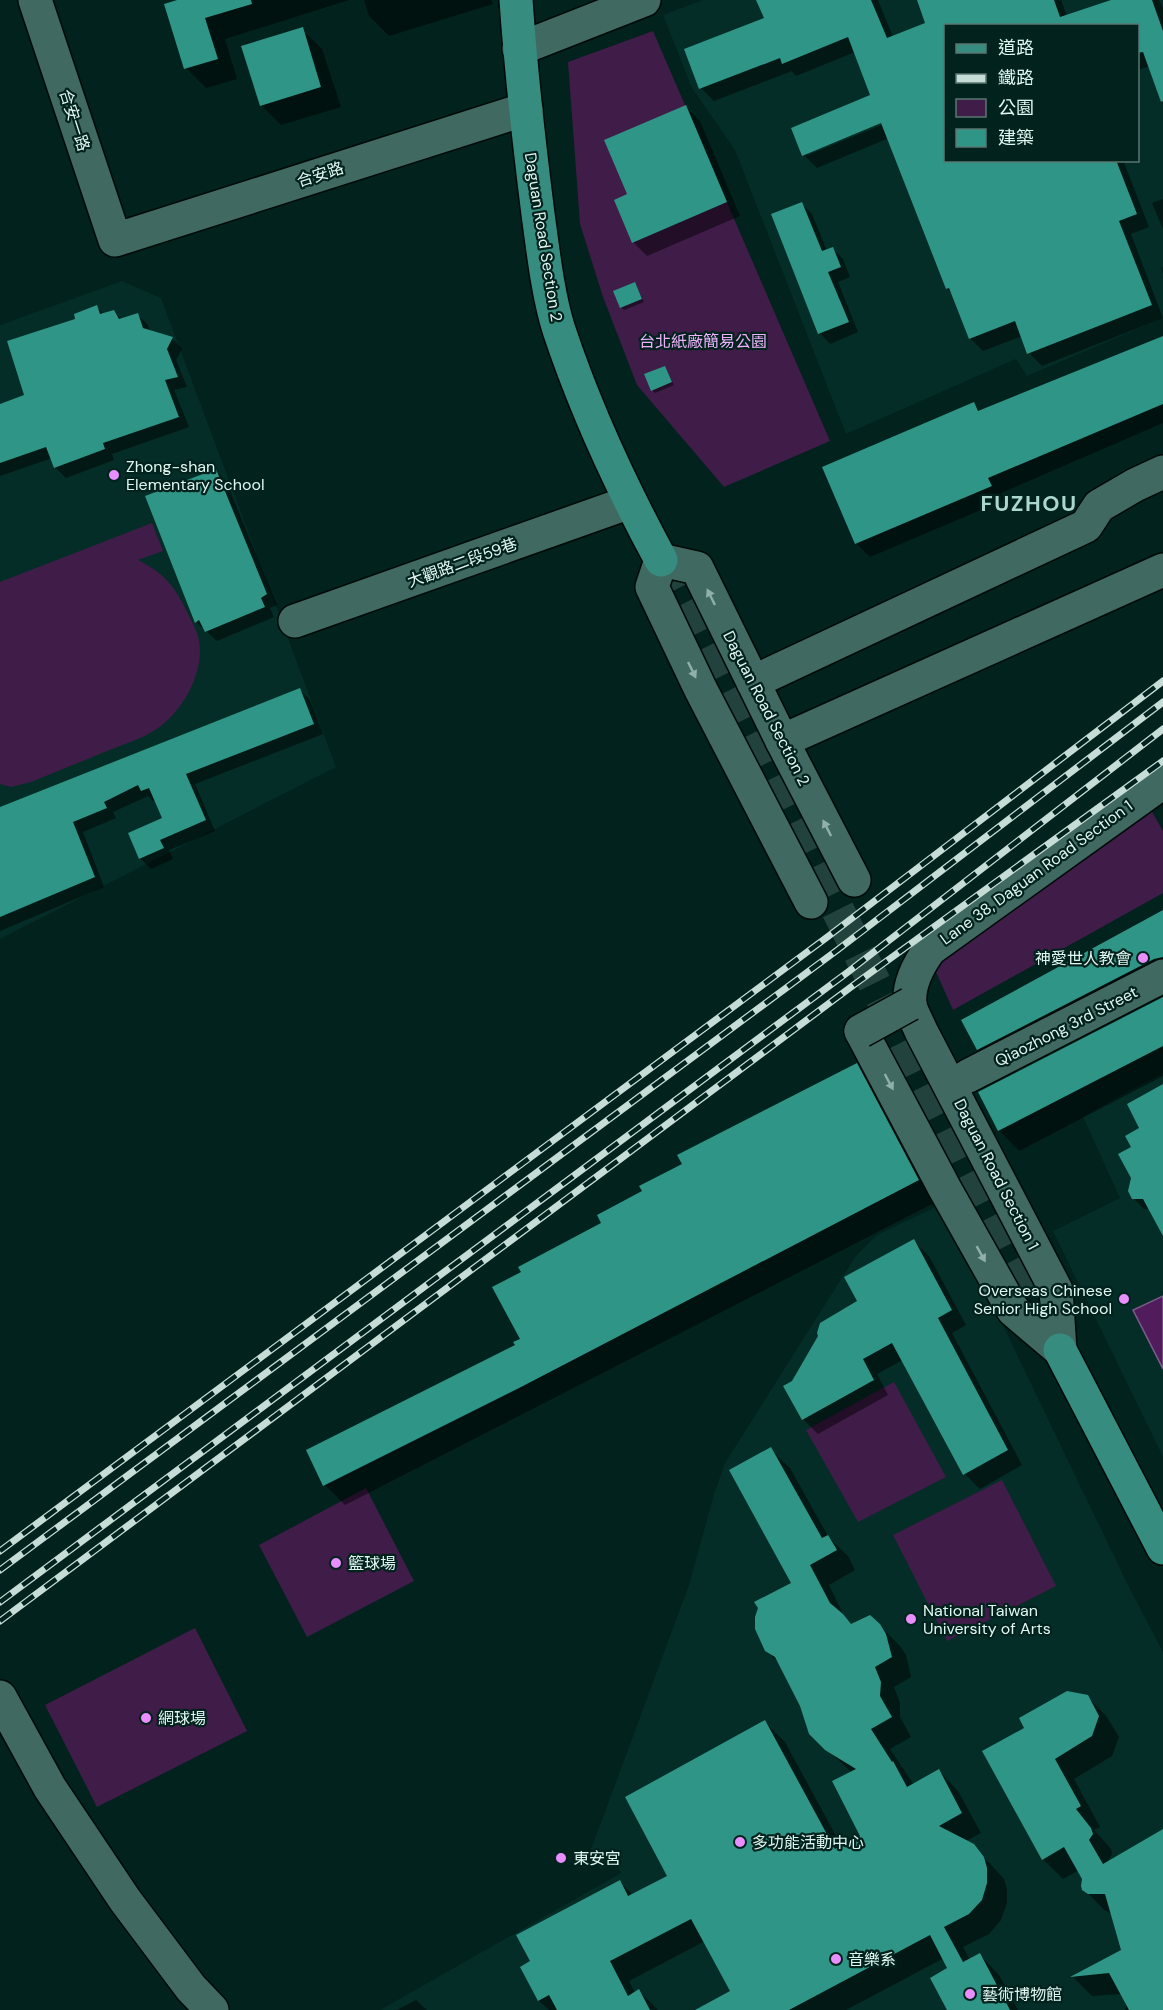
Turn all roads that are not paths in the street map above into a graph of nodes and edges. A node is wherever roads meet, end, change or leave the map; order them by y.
1 (35, 0) edge
2 (516, 0) edge
3 (644, 0) edge
4 (519, 49) junction
5 (526, 109) junction
6 (115, 240) joint
7 (1163, 472) edge
8 (630, 502) junction
9 (661, 560) junction
10 (1163, 570) edge
11 (295, 621) dead end
12 (753, 682) junction
13 (782, 741) junction
14 (1163, 782) edge
15 (854, 880) dead end
16 (811, 902) dead end
17 (1163, 976) edge
18 (910, 1004) junction
19 (968, 1076) junction
20 (981, 1142) junction
21 (1060, 1350) junction
22 (1163, 1548) edge
23 (0, 1697) edge
24 (212, 2010) edge

1 - 6 street, 合安一路
2 - 4 main road, Daguan Road Section 2
3 - 4 street
4 - 5 main road, Daguan Road Section 2
5 - 6 street, 合安路
5 - 8 main road, Daguan Road Section 2
7 - 12 street
8 - 9 main road, Daguan Road Section 2
8 - 11 street, 大觀路二段59巷
12 -> 9 street, Daguan Road Section 2
9 -> 16 street
10 - 13 street
12 - 13 street, Daguan Road Section 2
15 -> 13 street, Daguan Road Section 2
14 - 18 street, Lane 38, Daguan Road Section 1
17 - 19 street, Qiaozhong 3rd Street
18 - 19 street
18 - 20 street, Daguan Road Section 1
18 -> 21 street, Daguan Road Section 1, bridge
19 - 20 street
20 - 21 street, Daguan Road Section 1
21 - 22 main road, Daguan Road Section 1
23 - 24 street

